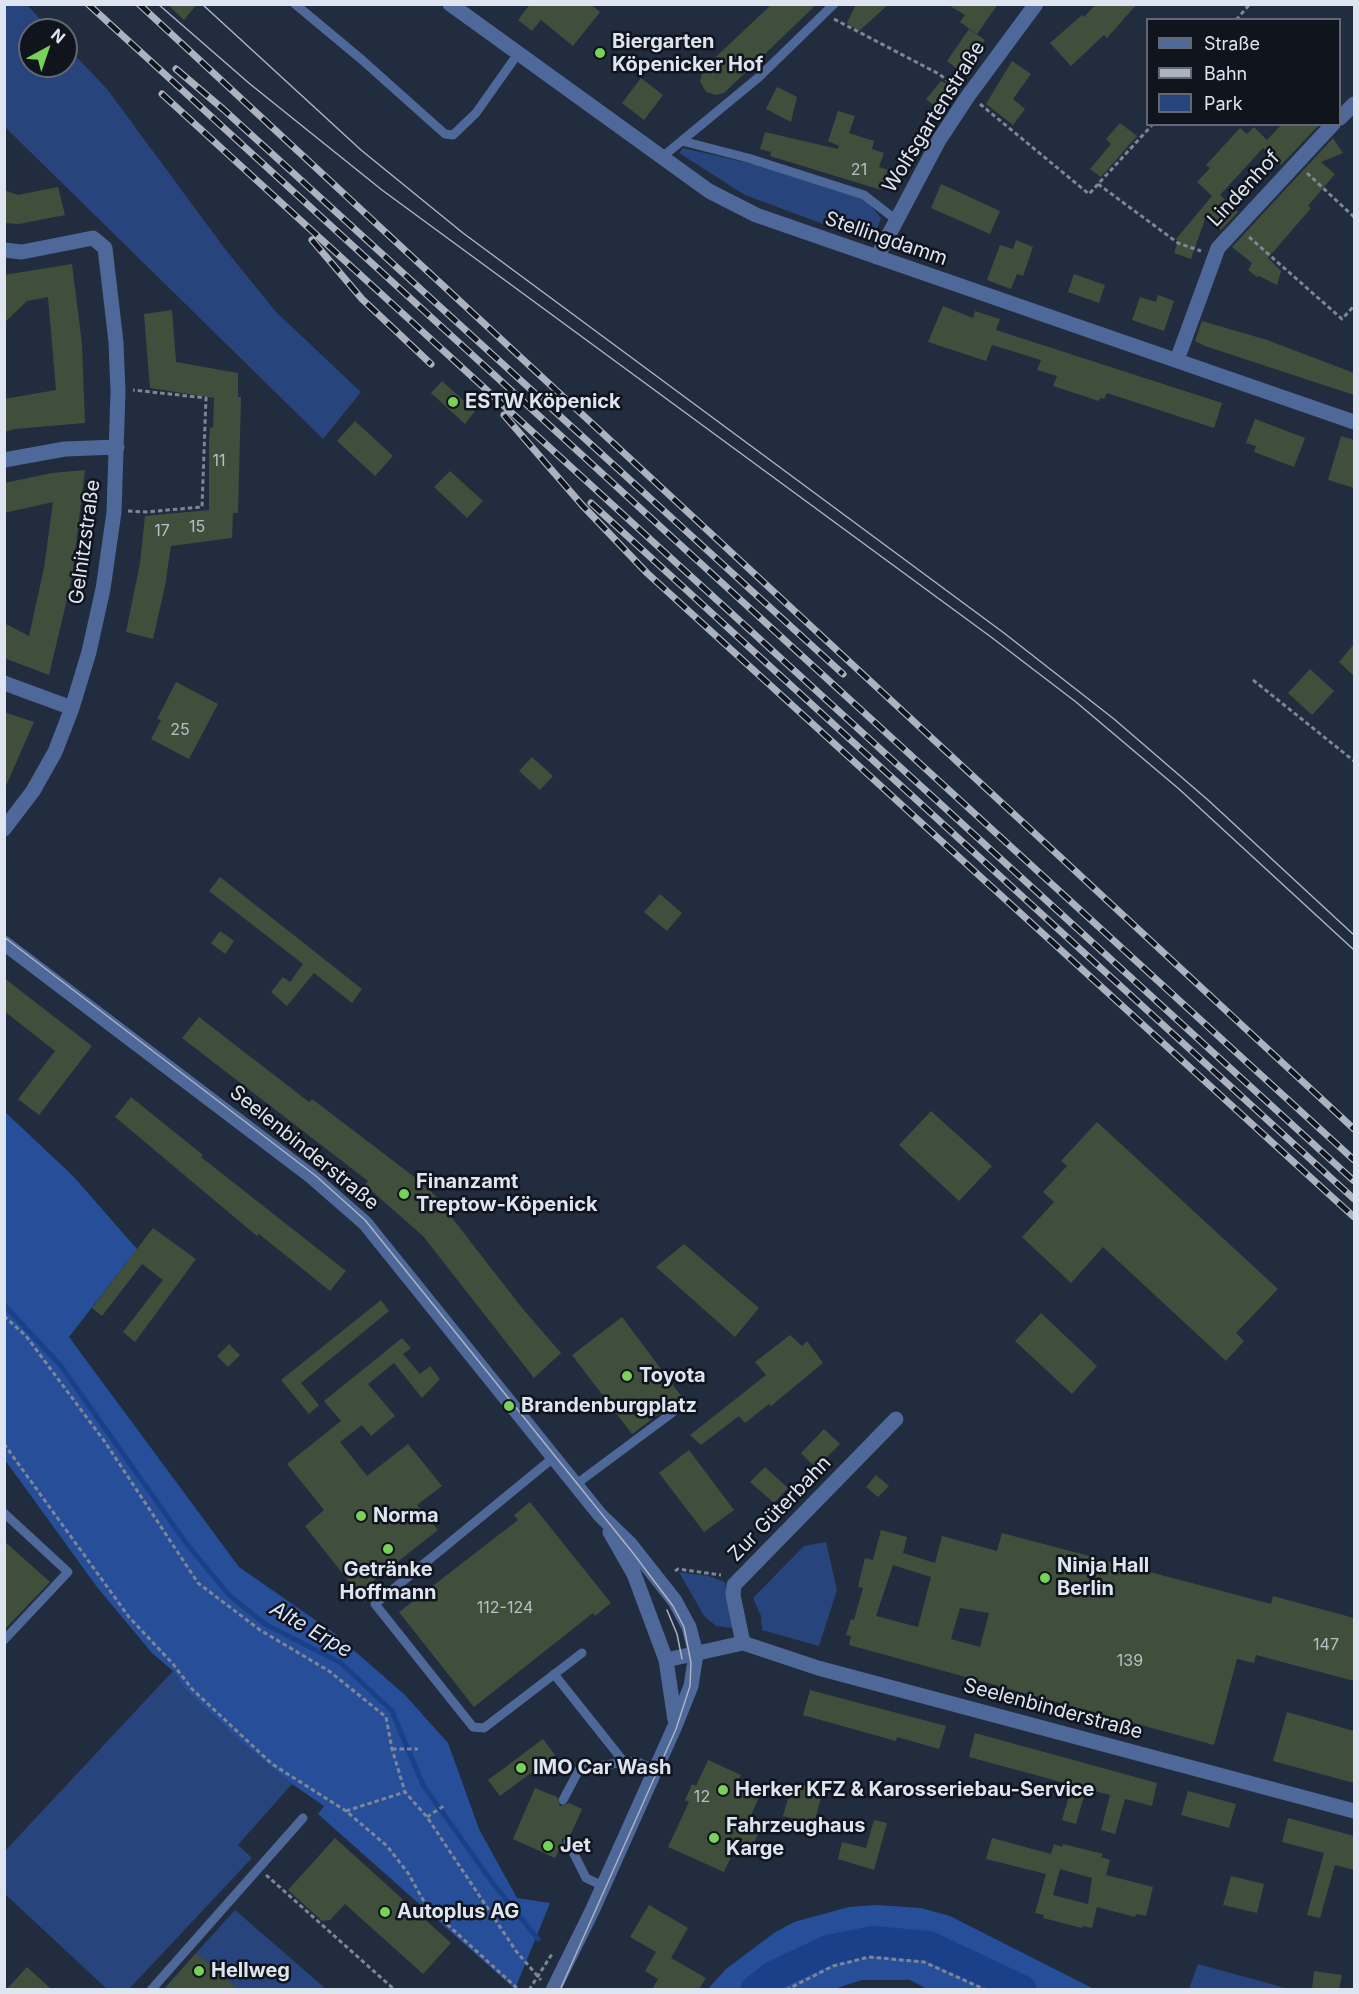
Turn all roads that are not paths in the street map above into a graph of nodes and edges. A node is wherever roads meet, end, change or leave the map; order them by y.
1 (295, 4) edge
2 (450, 4) edge
3 (834, 4) edge
4 (1036, 4) edge
5 (517, 55) junction
6 (1354, 104) edge
7 (1341, 117) edge
8 (1331, 126) edge
9 (682, 141) junction
10 (661, 158) junction
11 (895, 219) junction
12 (4, 250) edge
13 (877, 257) junction
14 (1177, 360) junction
15 (1354, 422) edge
16 (117, 447) junction
17 (4, 460) edge
18 (4, 683) edge
19 (72, 708) junction
20 (4, 829) edge
21 (4, 942) edge
22 (680, 1407) dead end
23 (896, 1419) dead end
24 (553, 1458) junction
25 (575, 1485) junction
26 (4, 1513) edge
27 (600, 1515) junction
28 (4, 1640) edge
29 (743, 1643) junction
30 (582, 1653) dead end
31 (696, 1654) junction
32 (666, 1660) junction
33 (554, 1674) junction
34 (675, 1726) junction
35 (624, 1762) junction
36 (656, 1770) junction
37 (563, 1800) dead end
38 (1354, 1811) edge
39 (303, 1818) dead end
40 (568, 1842) dead end
41 (603, 1886) junction
42 (151, 1989) edge
43 (553, 1989) edge

1 - 5 lane
2 - 5 street, Stellingdamm
3 - 9 lane
4 - 11 street, Wolfsgartenstraße
5 - 10 street, Stellingdamm
6 - 7 street
8 - 14 street, Lindenhof
9 - 10 lane
9 - 11 lane
10 - 13 street, Stellingdamm
11 - 13 street, Wolfsgartenstraße
12 - 16 street, Gelnitzstraße
13 - 14 street, Stellingdamm
14 - 15 street, Stellingdamm
16 - 17 street
16 - 19 street, Gelnitzstraße
18 - 19 street
19 - 20 street, Gelnitzstraße
21 - 24 street, Seelenbinderstraße
22 - 25 lane
23 - 29 street, Zur Güterbahn
24 - 25 street, Seelenbinderstraße
24 - 33 lane
25 - 27 street, Seelenbinderstraße
26 - 28 lane
27 - 31 street, Seelenbinderstraße
27 - 32 street, Seelenbinderstraße
29 - 31 street
29 - 38 street, Seelenbinderstraße
30 - 33 lane
31 - 32 street
31 - 34 street, Seelenbinderstraße
32 - 34 street, Seelenbinderstraße
33 - 35 lane
34 - 36 street
35 - 36 lane
35 - 37 lane
36 - 41 street
39 - 42 lane
40 - 41 lane
41 - 43 street

